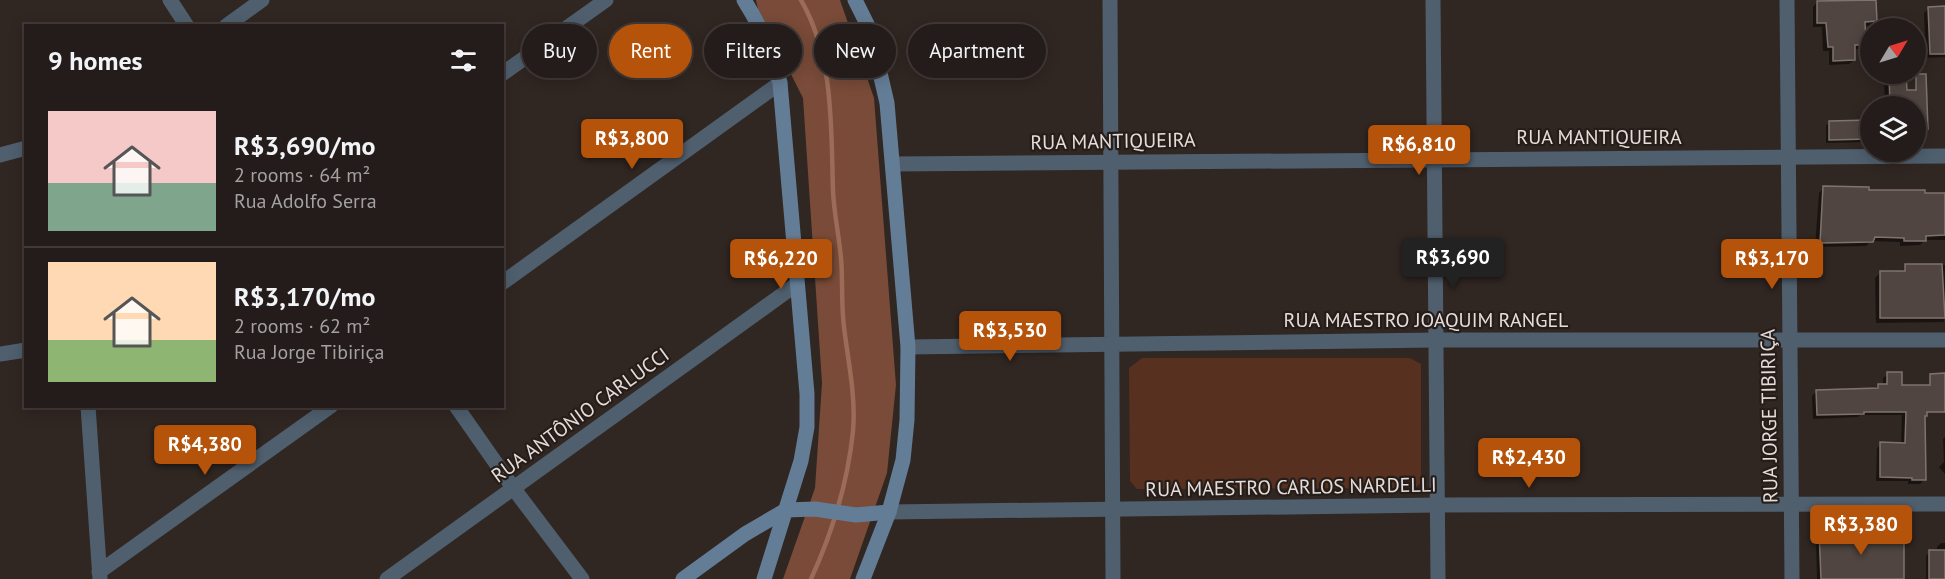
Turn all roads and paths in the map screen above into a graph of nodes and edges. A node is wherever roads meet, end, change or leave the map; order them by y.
1 (170, 0) edge
2 (262, 0) edge
3 (606, 0) edge
4 (744, 0) edge
5 (855, 0) edge
6 (1110, 0) edge
7 (1433, 0) edge
8 (1787, 0) edge
9 (186, 24) edge
10 (229, 24) edge
11 (504, 73) edge
12 (780, 83) junction
13 (24, 149) edge
14 (0, 155) edge
15 (1945, 156) edge
16 (1788, 157) junction
17 (1435, 159) junction
18 (1112, 162) junction
19 (893, 164) junction
20 (504, 282) edge
21 (797, 284) junction
22 (1437, 340) junction
23 (1945, 340) edge
24 (1789, 341) junction
25 (1112, 344) junction
26 (908, 347) junction
27 (24, 350) edge
28 (0, 354) edge
29 (88, 408) edge
30 (328, 408) edge
31 (457, 408) edge
32 (514, 489) junction
33 (1792, 504) junction
34 (1945, 504) edge
35 (1438, 506) junction
36 (786, 510) junction
37 (1113, 510) junction
38 (889, 512) junction
39 (99, 575) edge
40 (387, 579) edge
41 (582, 579) edge
42 (683, 579) edge
43 (764, 579) edge
44 (863, 579) edge
45 (1113, 579) edge
46 (1438, 579) edge
47 (1792, 579) edge

1 - 9 street
2 - 10 street
3 - 11 street
4 - 12 street
5 - 19 street
6 - 18 street
7 - 17 street
8 - 16 street, RUA JORGE TIBIRIÇA
12 - 20 street
12 - 21 street
13 - 14 street
15 - 16 street, RUA MANTIQUEIRA
16 - 17 street, RUA MANTIQUEIRA
16 - 24 street, RUA JORGE TIBIRIÇA
17 - 18 street, RUA MANTIQUEIRA
17 - 22 street
18 - 19 street, RUA MANTIQUEIRA
18 - 25 street
19 - 26 street
21 - 32 street, RUA ANTÔNIO CARLUCCI
21 - 36 street
22 - 24 street, RUA MAESTRO JOAQUIM RANGEL
22 - 25 street, RUA MAESTRO JOAQUIM RANGEL
22 - 35 street
23 - 24 street, RUA MAESTRO JOAQUIM RANGEL
24 - 33 street, RUA JORGE TIBIRIÇA
25 - 26 street, RUA MAESTRO JOAQUIM RANGEL
25 - 37 street
26 - 38 street
27 - 28 street
29 - 39 street
30 - 39 street
31 - 32 street
32 - 40 street, RUA ANTÔNIO CARLUCCI
32 - 41 street
33 - 34 street, RUA MAESTRO CARLOS NARDELLI
33 - 35 street, RUA MAESTRO CARLOS NARDELLI
33 - 47 street, RUA JORGE TIBIRIÇA
35 - 37 street, RUA MAESTRO CARLOS NARDELLI
35 - 46 street
36 - 38 street
36 - 42 street
36 - 43 street
37 - 38 street, RUA MAESTRO CARLOS NARDELLI
37 - 45 street
38 - 44 street

